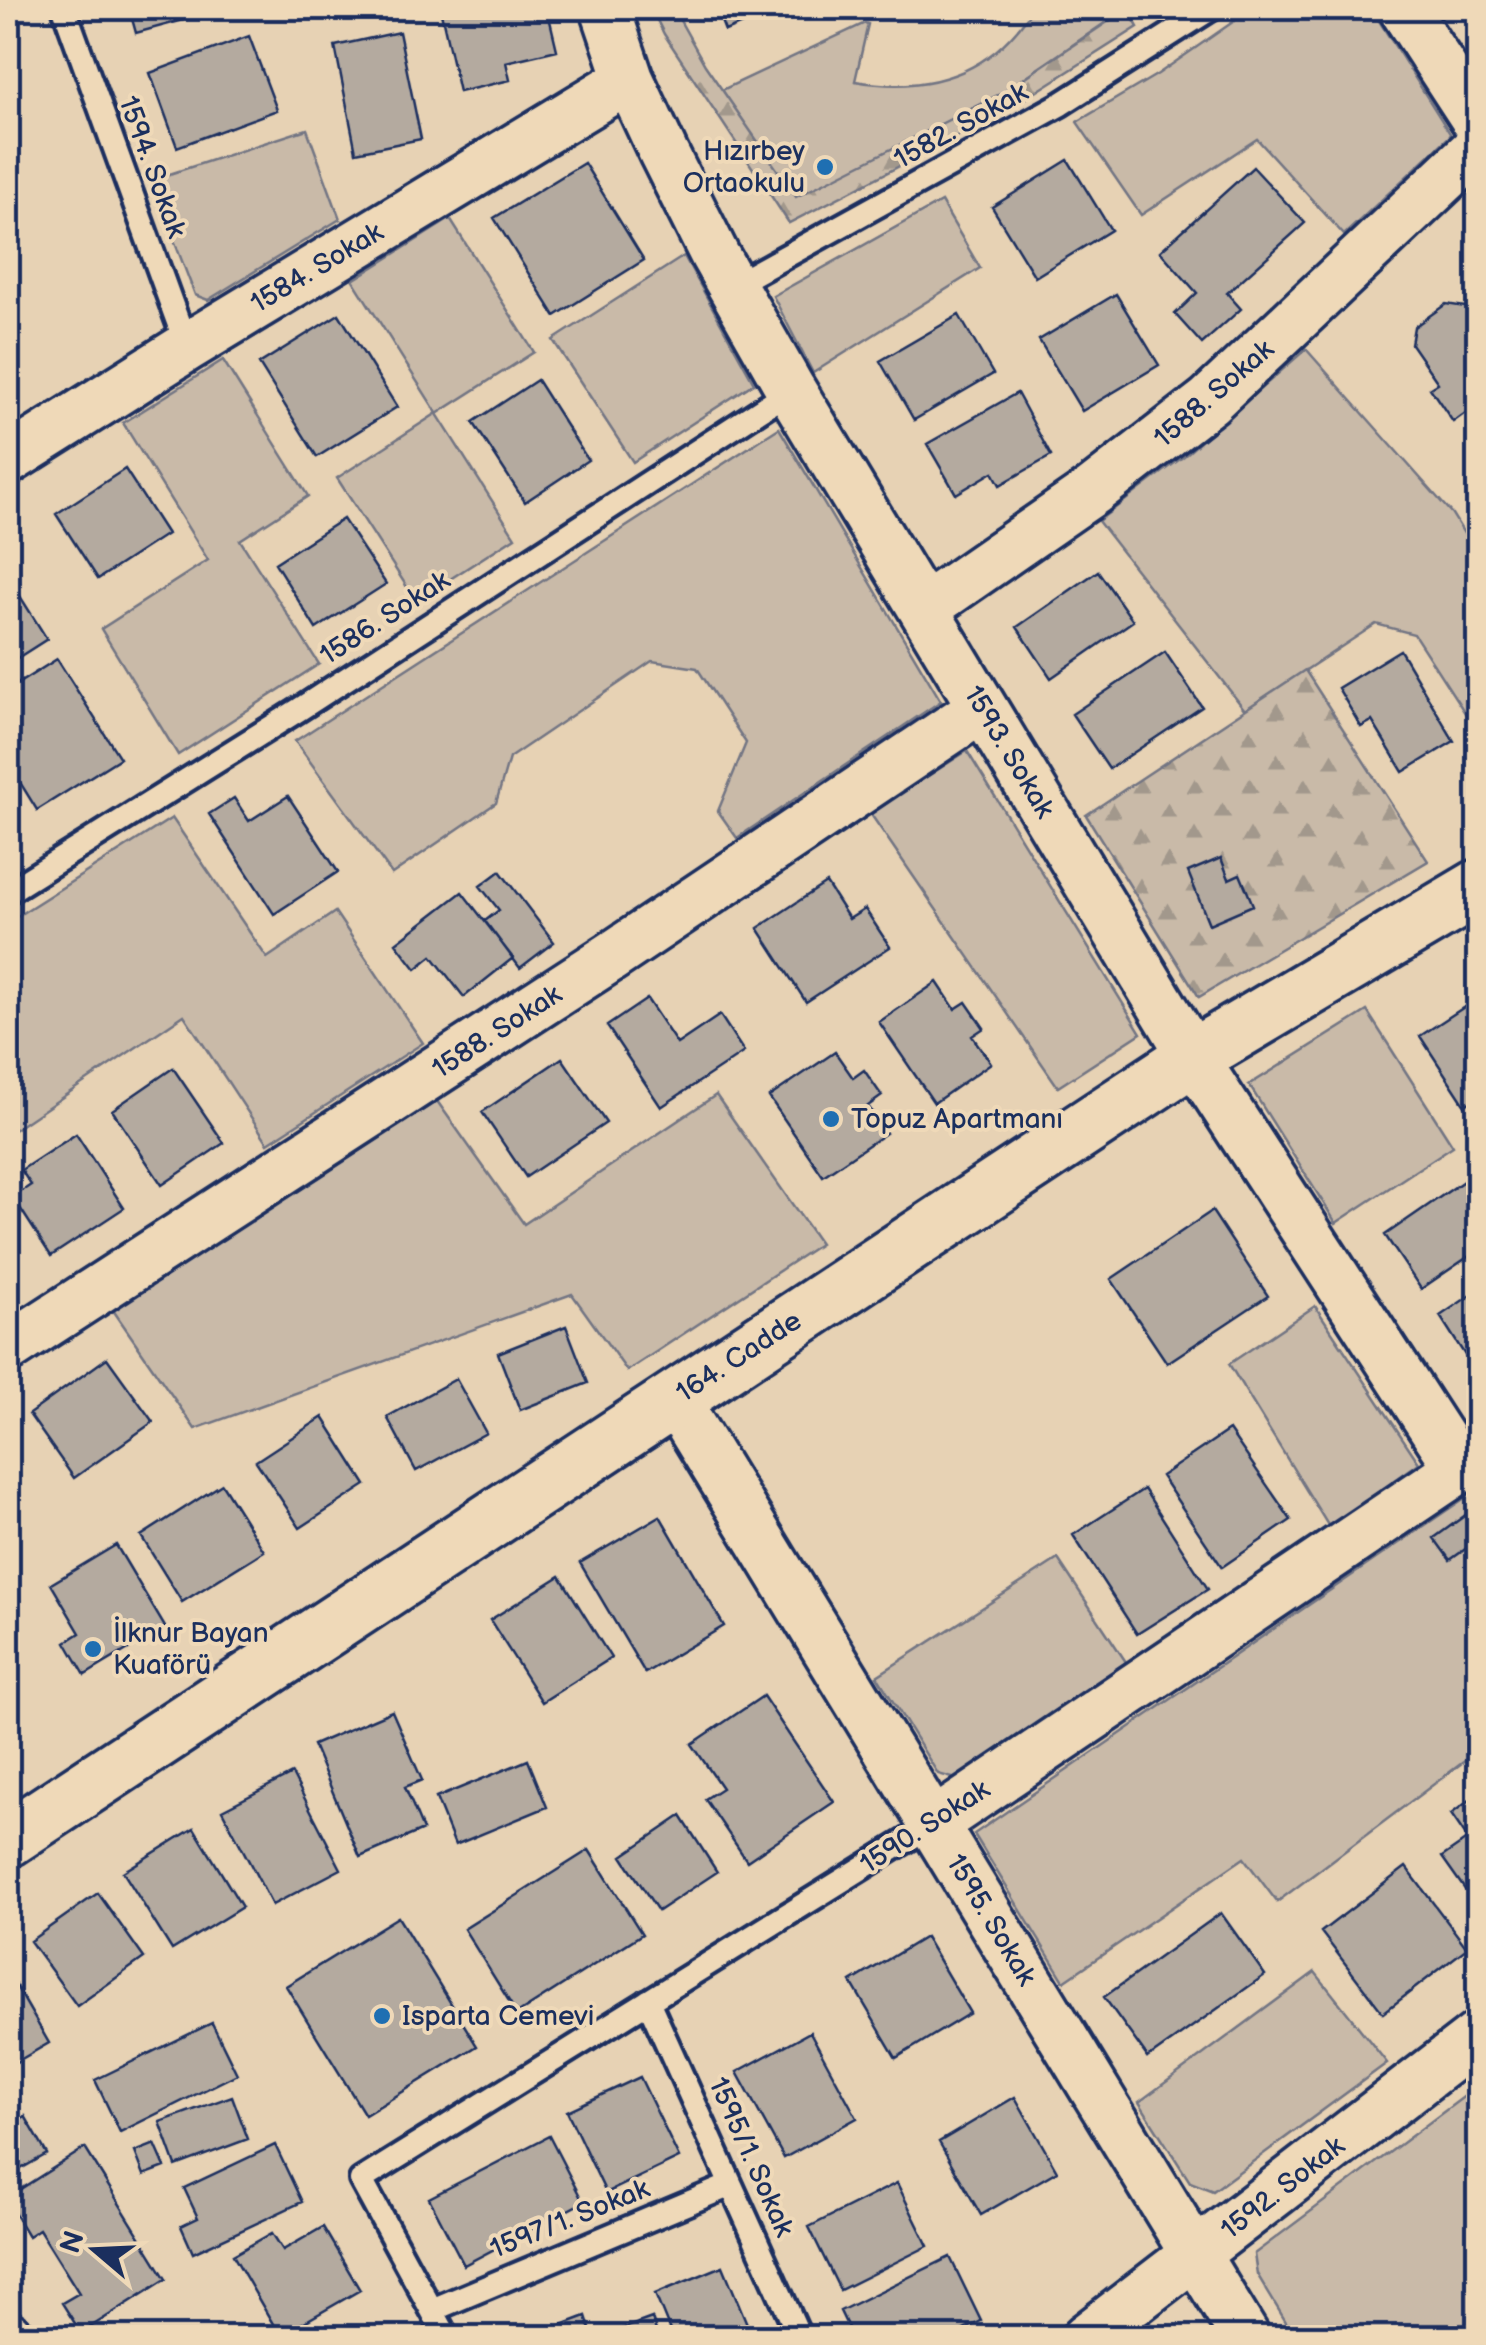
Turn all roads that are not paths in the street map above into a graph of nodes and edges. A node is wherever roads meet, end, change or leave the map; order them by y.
1 (64, 8) edge
2 (605, 8) edge
3 (1212, 8) edge
4 (1403, 8) edge
5 (629, 79) junction
6 (1478, 124) edge
7 (1478, 147) edge
8 (732, 286) junction
9 (186, 347) junction
10 (791, 390) junction
11 (8, 460) edge
12 (923, 609) junction
13 (982, 708) junction
14 (1478, 888) edge
15 (8, 892) edge
16 (1193, 1057) junction
17 (8, 1348) edge
18 (675, 1400) junction
19 (1469, 1463) edge
20 (933, 1824) junction
21 (8, 1830) edge
22 (648, 2001) junction
23 (1478, 2036) edge
24 (731, 2185) junction
25 (1196, 2256) junction
26 (432, 2310) junction
27 (447, 2338) edge
28 (800, 2338) edge
29 (1086, 2338) edge
30 (1246, 2338) edge

1 - 9 lane, 1594. Sokak
2 - 5 street, 1593. Sokak
3 - 8 lane, 1582. Sokak
4 - 6 street
5 - 8 street, 1593. Sokak
5 - 9 street, 1584. Sokak
7 - 12 street, 1588. Sokak
8 - 10 street, 1593. Sokak
9 - 11 street, 1584. Sokak
10 - 12 street, 1593. Sokak
10 - 15 lane, 1586. Sokak
12 - 13 street, 1593. Sokak
13 - 16 street, 1593. Sokak
13 - 17 street, 1588. Sokak
14 - 16 main road, 164. Cadde
16 - 18 main road, 164. Cadde
16 - 19 street, 1593. Sokak
18 - 20 street, 1595. Sokak
18 - 21 main road, 164. Cadde
19 - 20 street, 1590. Sokak
20 - 22 lane, 1590. Sokak
20 - 25 street, 1595. Sokak
22 - 24 lane, 1595/1. Sokak
22 - 26 lane, 1590. Sokak
23 - 25 street, 1592. Sokak
24 - 26 lane, 1597/1. Sokak
24 - 28 lane, 1595/1. Sokak
25 - 29 street, 1592. Sokak
25 - 30 street, 1595. Sokak
26 - 27 lane

